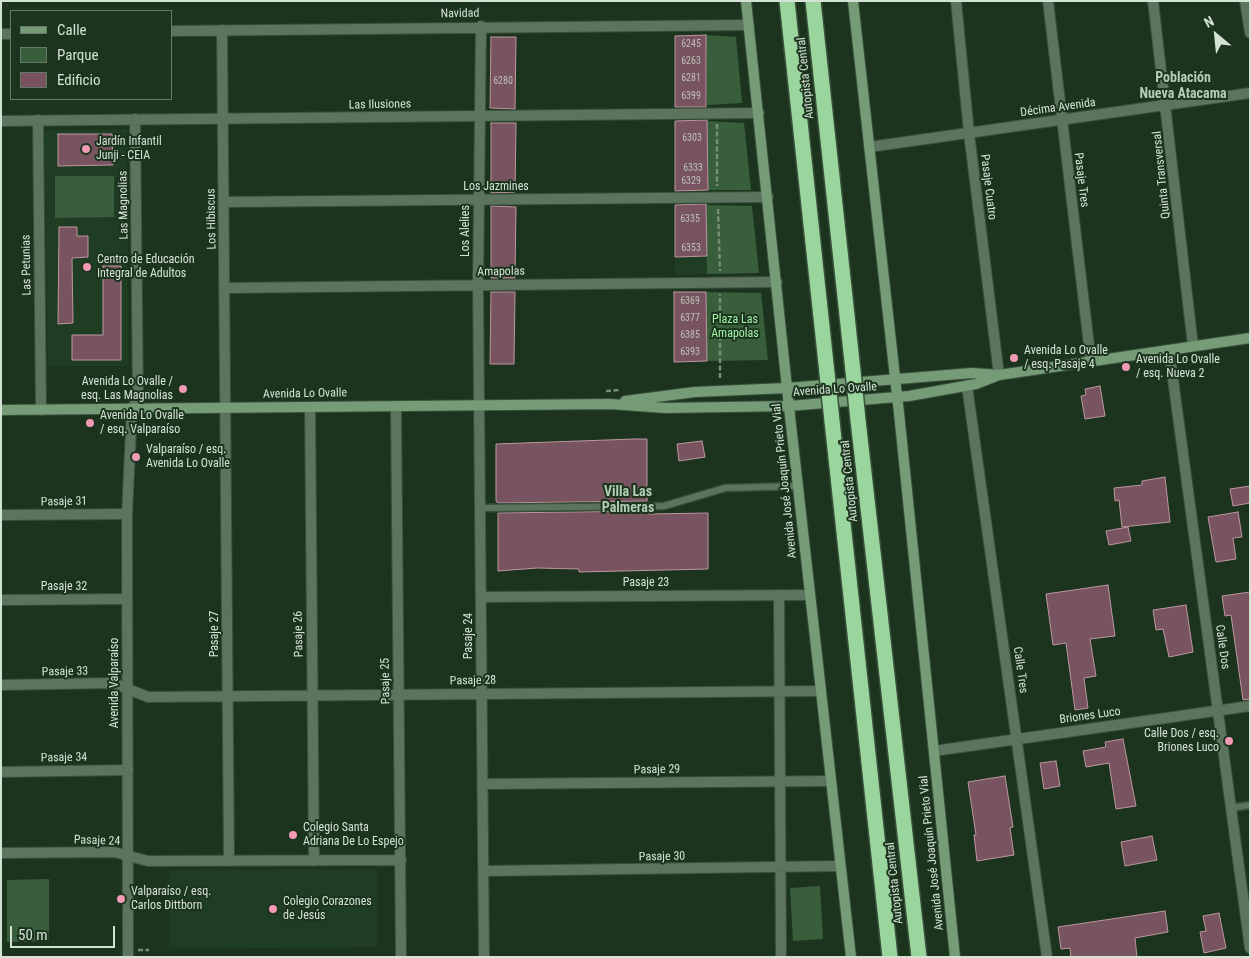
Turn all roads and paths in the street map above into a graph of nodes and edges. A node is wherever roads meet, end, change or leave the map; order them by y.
1 (746, 1) edge
2 (787, 1) edge
3 (813, 1) edge
4 (853, 1) edge
5 (956, 1) edge
6 (1048, 1) edge
7 (1154, 1) edge
8 (1245, 1) edge
9 (749, 25) junction
10 (481, 26) junction
11 (222, 30) junction
12 (172, 31) edge
13 (1250, 33) edge
14 (1250, 93) edge
15 (1166, 105) junction
16 (758, 113) junction
17 (717, 114) junction
18 (480, 116) junction
19 (223, 118) junction
20 (136, 119) junction
21 (38, 120) junction
22 (1061, 120) junction
23 (1, 121) edge
24 (969, 133) junction
25 (870, 147) junction
26 (768, 197) junction
27 (717, 198) junction
28 (479, 199) junction
29 (224, 202) junction
30 (720, 282) junction
31 (777, 282) junction
32 (478, 285) junction
33 (225, 288) junction
34 (1250, 338) edge
35 (1193, 346) junction
36 (1169, 350) junction
37 (1091, 362) junction
38 (999, 375) junction
39 (720, 378) dead end
40 (895, 379) junction
41 (967, 386) junction
42 (787, 388) junction
43 (897, 398) junction
44 (610, 404) junction
45 (480, 405) junction
46 (396, 406) junction
47 (789, 406) junction
48 (310, 407) junction
49 (226, 408) junction
50 (132, 409) junction
51 (1, 410) edge
52 (41, 410) junction
53 (798, 486) junction
54 (481, 508) junction
55 (127, 514) junction
56 (1, 516) edge
57 (779, 595) junction
58 (810, 595) junction
59 (482, 597) junction
60 (127, 599) junction
61 (1, 600) edge
62 (1, 685) edge
63 (128, 689) junction
64 (821, 690) junction
65 (779, 691) junction
66 (399, 694) junction
67 (482, 694) junction
68 (312, 695) junction
69 (228, 696) junction
70 (1250, 706) edge
71 (1218, 712) junction
72 (1017, 739) junction
73 (934, 751) junction
74 (128, 770) junction
75 (1, 772) edge
76 (780, 781) junction
77 (831, 781) junction
78 (483, 784) junction
79 (1250, 805) edge
80 (1231, 808) junction
81 (1, 853) edge
82 (128, 855) junction
83 (400, 860) junction
84 (229, 861) junction
85 (314, 861) junction
86 (840, 866) junction
87 (781, 867) junction
88 (484, 871) junction
89 (1250, 948) edge
90 (128, 957) edge
91 (402, 957) edge
92 (484, 957) edge
93 (781, 957) edge
94 (851, 957) edge
95 (890, 957) edge
96 (919, 957) edge
97 (955, 957) edge
98 (1048, 957) edge

1 - 9 main road, Avenida José Joaquín Prieto Vial
2 - 95 highway, Autopista Central, bridge
3 - 96 highway, Autopista Central, bridge
4 - 25 main road, Avenida José Joaquín Prieto Vial
5 - 24 street, Pasaje Cuatro
6 - 22 street, Pasaje Tres
7 - 15 street, Quinta Transversal
8 - 13 street
9 - 10 street, Navidad
9 - 16 main road, Avenida José Joaquín Prieto Vial
10 - 11 street, Navidad
10 - 18 street, Los Alelies
11 - 12 street, Navidad
11 - 19 street, Los Hibiscus
14 - 15 street, Décima Avenida
15 - 22 street, Décima Avenida
15 - 35 street, Quinta Transversal
16 - 17 street, Las Ilusiones
16 - 26 main road, Avenida José Joaquín Prieto Vial
17 - 18 street, Las Ilusiones
17 - 27 path
18 - 19 street, Las Ilusiones
18 - 28 street, Los Alelies
19 - 20 street, Las Ilusiones
19 - 29 street, Los Hibiscus
20 - 21 street, Las Ilusiones
20 - 50 street, Las Magnolias
21 - 23 street, Las Ilusiones
21 - 52 street, Las Petunias
22 - 24 street, Décima Avenida
22 - 37 street, Pasaje Tres
24 - 25 street, Décima Avenida
24 - 38 street, Pasaje Cuatro
25 - 40 main road, Avenida José Joaquín Prieto Vial
26 - 27 street, Los Jazmines
26 - 31 main road, Avenida José Joaquín Prieto Vial
27 - 28 street, Los Jazmines
27 - 30 path
28 - 29 street, Los Jazmines
28 - 32 street, Los Alelies
29 - 33 street, Los Hibiscus
30 - 31 street, Amapolas
30 - 32 street, Amapolas
30 - 39 path
31 - 42 main road, Avenida José Joaquín Prieto Vial
32 - 33 street, Amapolas
32 - 45 street, Los Alelies
33 - 49 street, Los Hibiscus
34 - 35 main road, Avenida Lo Ovalle
35 - 36 main road, Avenida Lo Ovalle
36 - 37 main road, Avenida Lo Ovalle
36 - 71 street, Calle Dos
37 - 38 main road, Avenida Lo Ovalle
38 - 40 main road, Avenida Lo Ovalle
38 - 41 main road, Avenida Lo Ovalle
40 - 42 main road, Avenida Lo Ovalle
40 - 43 main road, Avenida José Joaquín Prieto Vial
41 - 43 main road, Avenida Lo Ovalle
41 - 72 street, Calle Tres
42 - 44 main road, Avenida Lo Ovalle
42 - 47 main road, Avenida José Joaquín Prieto Vial
43 - 47 main road, Avenida Lo Ovalle
43 - 73 main road, Avenida José Joaquín Prieto Vial
44 - 45 main road, Avenida Lo Ovalle
44 - 47 main road, Avenida Lo Ovalle
45 - 46 main road, Avenida Lo Ovalle
45 - 54 street, Pasaje 24
46 - 48 main road, Avenida Lo Ovalle
46 - 66 street, Pasaje 25
47 - 53 main road, Avenida José Joaquín Prieto Vial
48 - 49 main road, Avenida Lo Ovalle
48 - 68 street, Pasaje 26
49 - 50 main road, Avenida Lo Ovalle
49 - 69 street, Pasaje 27
50 - 52 main road, Avenida Lo Ovalle
50 - 55 street, Avenida Valparaíso
51 - 52 main road, Avenida Lo Ovalle
53 - 54 lane
53 - 58 main road, Avenida José Joaquín Prieto Vial
54 - 59 street, Pasaje 24
55 - 56 street, Pasaje 31
55 - 60 street, Avenida Valparaíso
57 - 58 street, Pasaje 23
57 - 59 street, Pasaje 23
57 - 65 street
58 - 64 main road, Avenida José Joaquín Prieto Vial
59 - 67 street, Pasaje 24
60 - 61 street, Pasaje 32
60 - 63 street, Avenida Valparaíso
62 - 63 street, Pasaje 33
63 - 69 street, Pasaje 28
63 - 74 street, Avenida Valparaíso
64 - 65 street, Pasaje 28
64 - 77 main road, Avenida José Joaquín Prieto Vial
65 - 67 street, Pasaje 28
65 - 76 street
66 - 67 street, Pasaje 28
66 - 68 street, Pasaje 28
66 - 83 street, Pasaje 25
67 - 78 street, Pasaje 24
68 - 69 street, Pasaje 28
68 - 85 street, Pasaje 26
69 - 84 street, Pasaje 27
70 - 71 street, Briones Luco
71 - 72 street, Briones Luco
71 - 80 street, Calle Dos
72 - 73 street, Briones Luco
72 - 98 street, Calle Tres
73 - 97 main road, Avenida José Joaquín Prieto Vial
74 - 75 street, Pasaje 34
74 - 82 street, Avenida Valparaíso
76 - 77 street, Pasaje 29
76 - 78 street, Pasaje 29
76 - 87 street
77 - 86 main road, Avenida José Joaquín Prieto Vial
78 - 88 street, Pasaje 24
79 - 80 lane
80 - 89 street, Calle Dos
81 - 82 street, Pasaje 24
82 - 84 street, Pasaje 24
82 - 90 street, Avenida Valparaíso
83 - 85 street, Pasaje 24
83 - 91 street, Pasaje 25
84 - 85 street, Pasaje 24
86 - 87 street, Pasaje 30
86 - 94 main road, Avenida José Joaquín Prieto Vial
87 - 88 street, Pasaje 30
87 - 93 street
88 - 92 street, Pasaje 24

